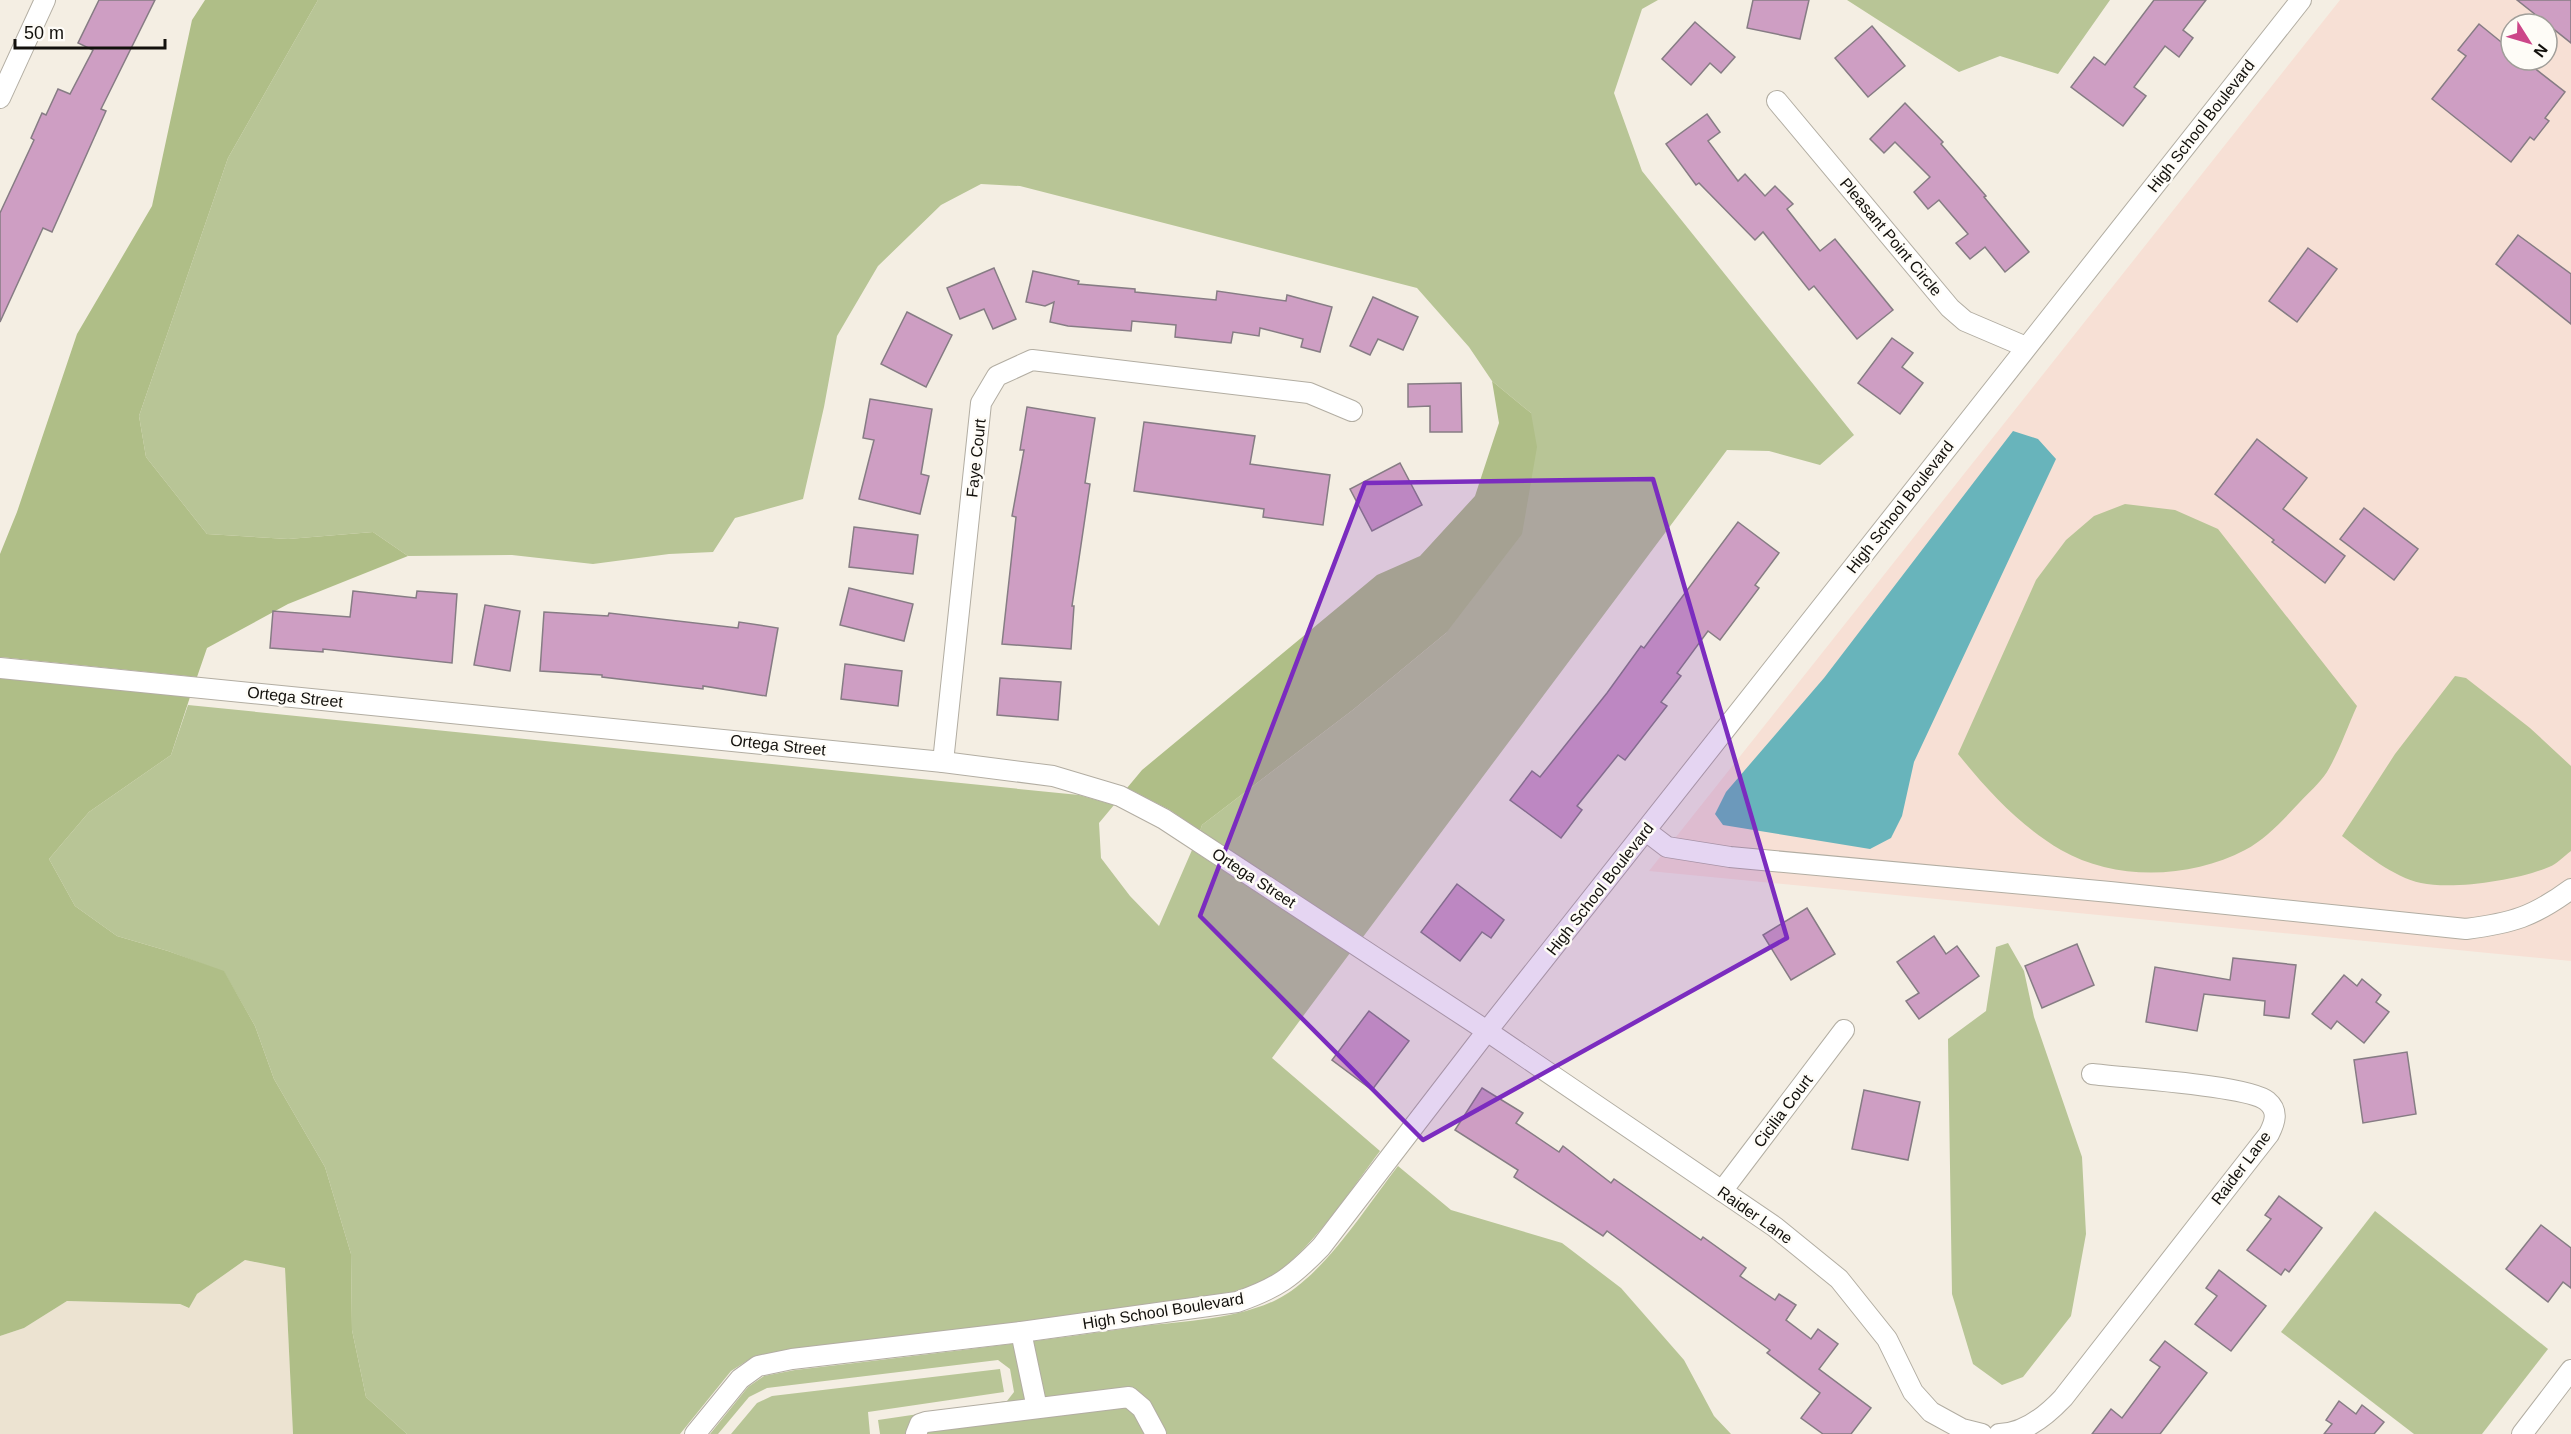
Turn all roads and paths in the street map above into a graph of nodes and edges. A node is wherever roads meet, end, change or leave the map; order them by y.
1 (45, 0) edge
2 (2301, 0) edge
3 (0, 98) edge
4 (1777, 100) dead end
5 (2026, 347) junction
6 (1352, 411) dead end
7 (0, 668) edge
8 (943, 762) junction
9 (1646, 831) junction
10 (2571, 889) edge
11 (1844, 1030) dead end
12 (1487, 1031) junction
13 (2092, 1074) dead end
14 (1722, 1191) junction
15 (1021, 1332) junction
16 (2571, 1370) edge
17 (1037, 1408) junction
18 (695, 1434) edge
19 (916, 1434) edge
20 (1156, 1434) edge
21 (1982, 1434) edge
22 (1999, 1434) edge
23 (2522, 1434) edge

1 - 3 street
2 - 5 street, High School Boulevard
4 - 5 street, Pleasant Point Circle
5 - 9 street, High School Boulevard
6 - 8 street, Faye Court
7 - 8 street, Ortega Street
8 - 12 street, Ortega Street
9 - 10 street
9 - 12 street, High School Boulevard
11 - 14 street, Cicilia Court
12 - 14 street, Raider Lane
12 - 15 street, High School Boulevard
13 - 22 street, Raider Lane
14 - 21 street, Raider Lane
15 - 17 street
15 - 18 street, High School Boulevard
16 - 23 street
17 - 19 street
17 - 20 street

